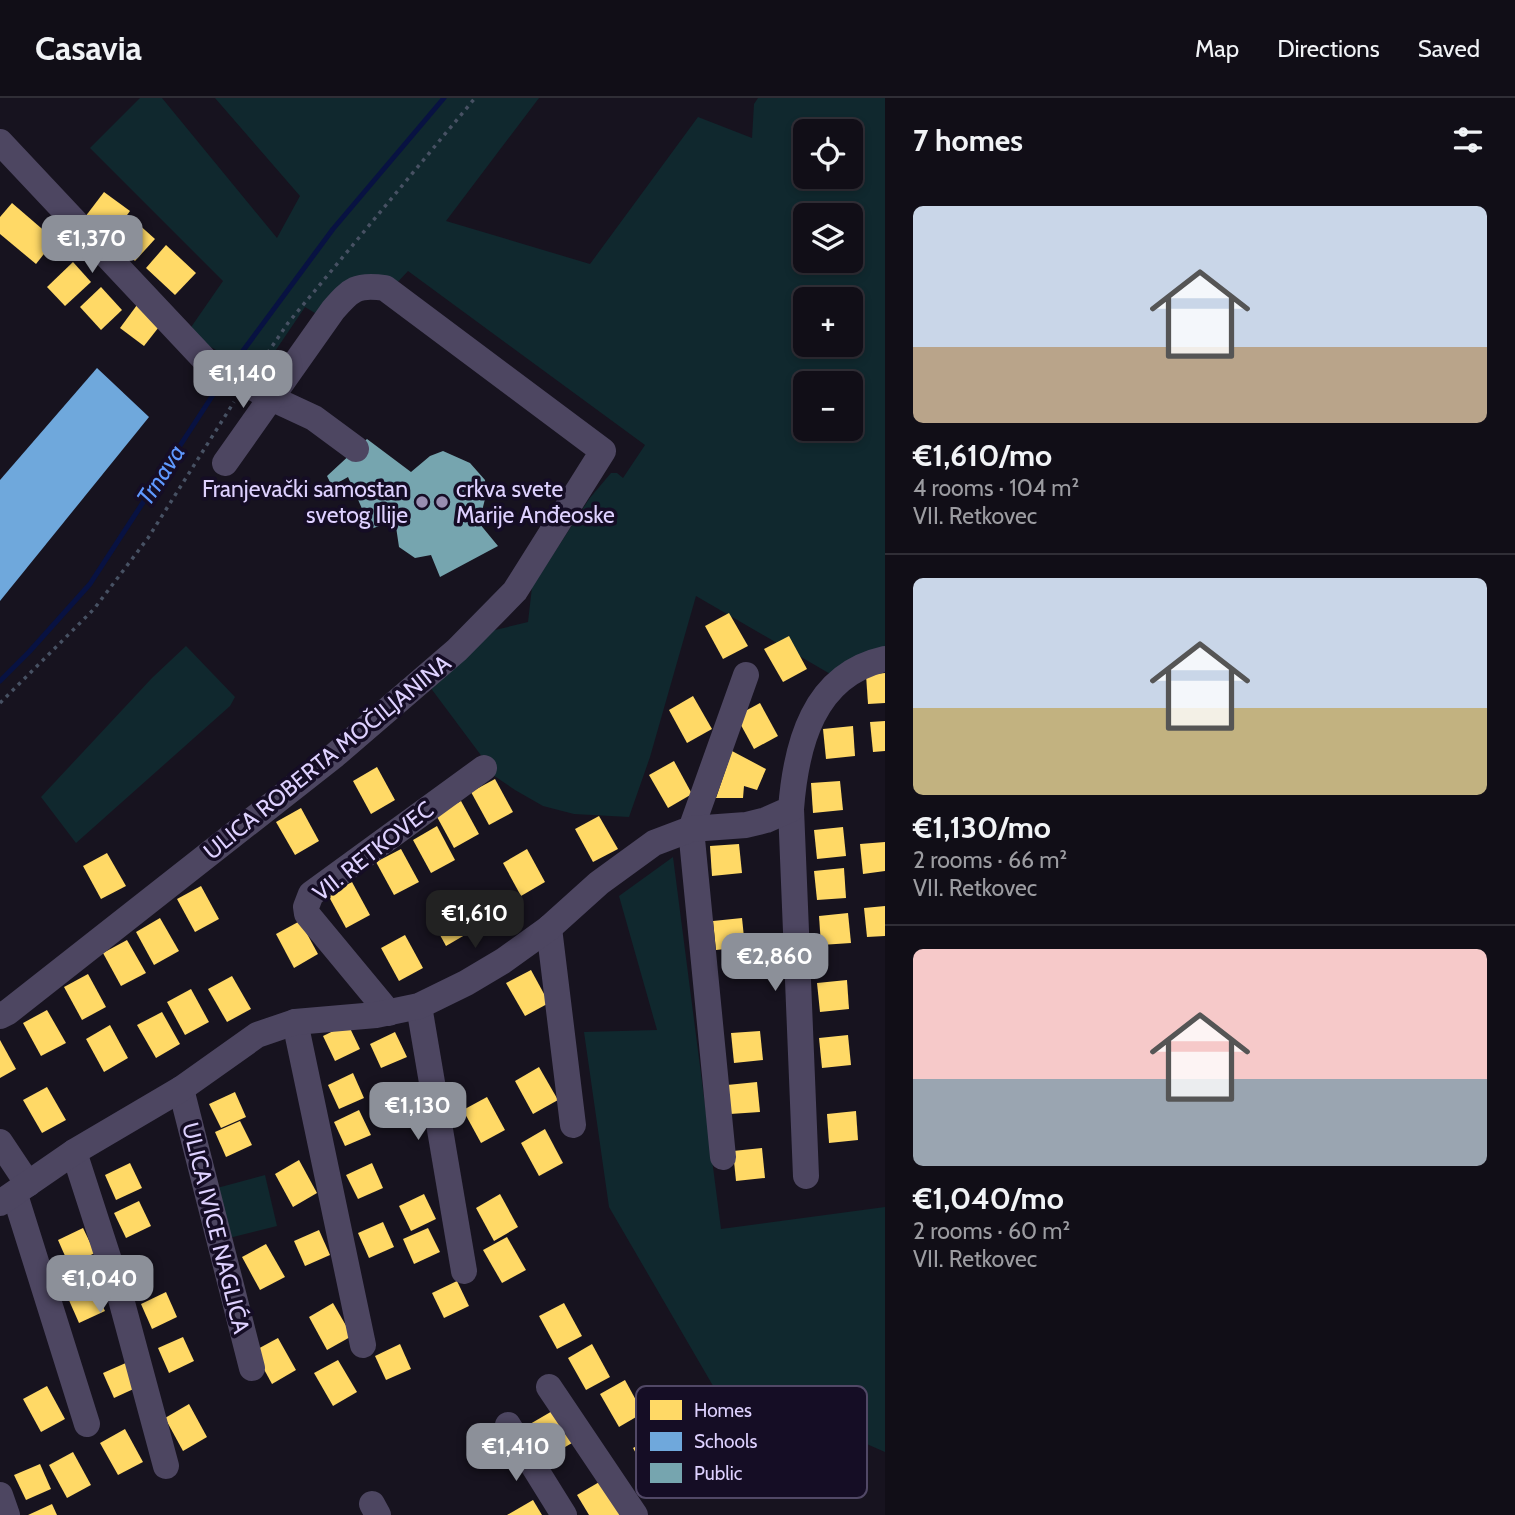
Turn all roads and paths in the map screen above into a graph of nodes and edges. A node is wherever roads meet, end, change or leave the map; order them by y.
1 (475, 98) edge
2 (0, 142) edge
3 (234, 378) junction
4 (271, 398) junction
5 (356, 449) dead end
6 (225, 464) dead end
7 (885, 659) edge
8 (746, 675) dead end
9 (0, 703) edge
10 (484, 768) dead end
11 (791, 809) junction
12 (691, 829) junction
13 (549, 928) junction
14 (419, 1006) junction
15 (389, 1013) junction
16 (0, 1016) edge
17 (295, 1022) junction
18 (181, 1088) junction
19 (573, 1125) dead end
20 (0, 1142) edge
21 (75, 1152) junction
22 (723, 1157) dead end
23 (806, 1176) dead end
24 (14, 1194) edge
25 (464, 1271) dead end
26 (363, 1345) dead end
27 (252, 1368) dead end
28 (549, 1387) dead end
29 (87, 1424) dead end
30 (508, 1425) dead end
31 (166, 1466) dead end
32 (0, 1495) edge
33 (8, 1515) edge
34 (564, 1515) edge
35 (635, 1515) edge

1 - 3 path
2 - 3 street
3 - 4 street
3 - 9 path
4 - 5 street
4 - 6 street
4 - 16 street, ULICA ROBERTA MOČILJANINA
7 - 11 street
8 - 12 street
10 - 15 street, VII. RETKOVEC
11 - 12 street
11 - 23 street
12 - 13 street
12 - 22 street
13 - 14 street
13 - 19 street
14 - 15 street
14 - 25 street
15 - 17 street
17 - 18 street
17 - 26 street
18 - 21 street
18 - 27 street, ULICA IVICE NAGLIĆA
20 - 24 street
21 - 24 street
21 - 31 street
24 - 29 street
28 - 35 street
30 - 34 street
32 - 33 street

